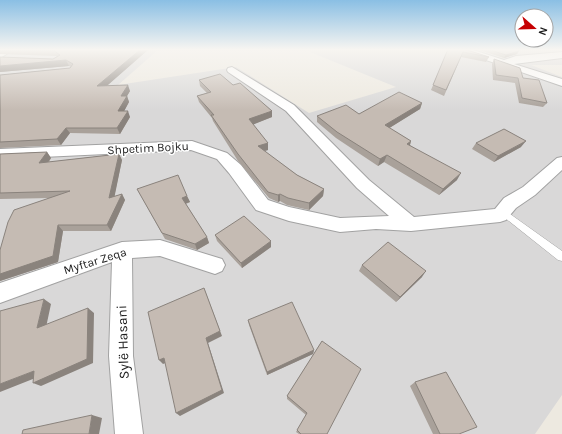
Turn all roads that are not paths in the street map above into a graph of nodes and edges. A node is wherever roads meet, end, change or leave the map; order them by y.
1 (523, 69) edge
2 (232, 70) dead end
3 (562, 83) edge
4 (0, 154) edge
5 (562, 162) edge
6 (503, 212) junction
7 (411, 224) junction
8 (122, 250) junction
9 (562, 257) edge
10 (215, 265) dead end
11 (0, 293) edge
12 (129, 434) edge

1 - 3 street
2 - 7 street
4 - 7 street, Shpetim Bojku
5 - 6 street, Shpetim Bojku
6 - 7 street, Shpetim Bojku
6 - 9 lane
8 - 10 street, Myftar Zeqa
8 - 11 street, Myftar Zeqa
8 - 12 street, Sylë Hasani

